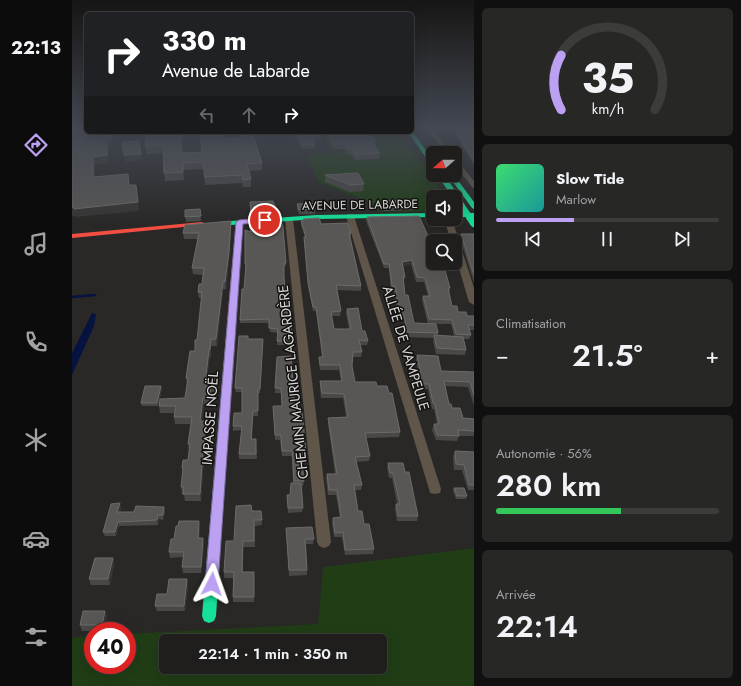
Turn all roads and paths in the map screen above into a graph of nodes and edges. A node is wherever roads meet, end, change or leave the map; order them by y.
1 (462, 170) edge
2 (446, 182) edge
3 (456, 182) edge
4 (474, 186) edge
5 (474, 207) edge
6 (426, 215) edge
7 (462, 215) edge
8 (474, 215) edge
9 (350, 216) junction
10 (289, 219) junction
11 (239, 222) junction
12 (225, 223) edge
13 (474, 223) edge
14 (212, 224) edge
15 (450, 226) edge
16 (72, 236) edge
17 (474, 302) edge
18 (435, 489) dead end
19 (324, 542) dead end
20 (209, 616) dead end

1 - 4 street
2 - 13 main road, bridge
3 - 5 main road
6 - 9 main road, AVENUE DE LABARDE
7 - 8 main road
9 - 10 main road, AVENUE DE LABARDE
9 - 18 street, ALLÉE DE VAMPEULE
10 - 11 main road, AVENUE DE LABARDE
10 - 19 street, CHEMIN MAURICE LAGARDÈRE
11 - 12 main road, AVENUE DE LABARDE
11 - 20 main road, IMPASSE NOËL
14 - 16 main road
15 - 17 street

